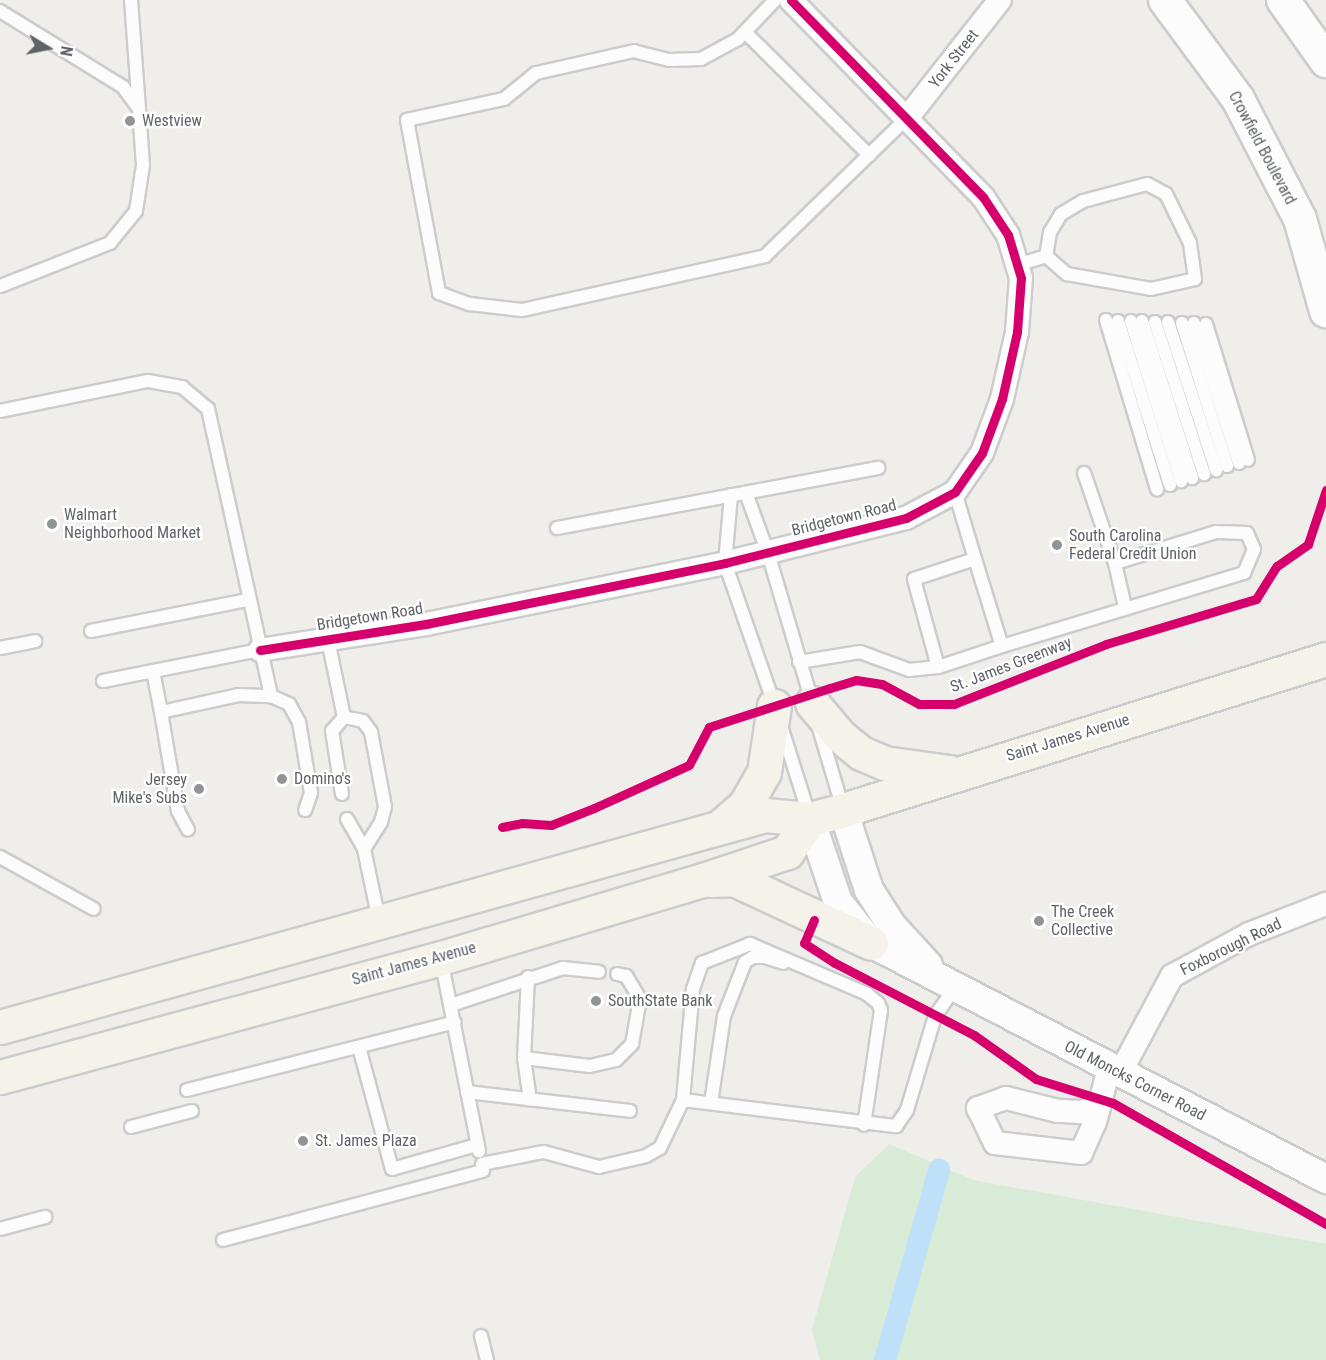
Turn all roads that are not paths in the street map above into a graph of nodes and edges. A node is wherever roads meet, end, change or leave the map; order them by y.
1 (131, 0) edge
2 (775, 0) edge
3 (791, 0) edge
4 (1000, 0) edge
5 (1165, 0) edge
6 (1283, 0) edge
7 (0, 11) edge
8 (745, 32) junction
9 (1326, 61) edge
10 (139, 109) junction
11 (907, 118) junction
12 (869, 155) junction
13 (1046, 256) junction
14 (1017, 265) junction
15 (0, 286) edge
16 (1326, 311) edge
17 (1137, 321) junction
18 (0, 411) edge
19 (1233, 465) junction
20 (878, 468) dead end
21 (1084, 473) dead end
22 (1157, 489) dead end
23 (955, 492) junction
24 (746, 493) junction
25 (731, 495) junction
26 (557, 528) dead end
27 (768, 553) junction
28 (975, 559) junction
29 (726, 563) junction
30 (1115, 563) junction
31 (248, 600) junction
32 (1125, 607) junction
33 (91, 631) dead end
34 (328, 640) junction
35 (35, 641) dead end
36 (1002, 646) junction
37 (0, 648) edge
38 (260, 650) junction
39 (1326, 659) edge
40 (800, 662) junction
41 (938, 667) junction
42 (153, 671) junction
43 (103, 681) dead end
44 (271, 696) junction
45 (812, 703) junction
46 (774, 706) junction
47 (161, 712) junction
48 (344, 717) junction
49 (957, 773) junction
50 (342, 794) dead end
51 (305, 810) dead end
52 (843, 810) junction
53 (347, 819) dead end
54 (810, 819) junction
55 (720, 827) junction
56 (188, 830) dead end
57 (364, 849) junction
58 (0, 857) edge
59 (703, 880) junction
60 (1326, 904) edge
61 (94, 909) dead end
62 (379, 921) junction
63 (871, 943) junction
64 (441, 958) junction
65 (599, 972) dead end
66 (616, 974) dead end
67 (528, 977) junction
68 (949, 984) junction
69 (451, 1005) junction
70 (879, 1006) junction
71 (455, 1022) junction
72 (0, 1027) edge
73 (359, 1047) junction
74 (524, 1058) junction
75 (1114, 1071) junction
76 (0, 1077) edge
77 (187, 1090) dead end
78 (467, 1092) junction
79 (530, 1100) junction
80 (683, 1100) junction
81 (711, 1104) junction
82 (1099, 1107) junction
83 (192, 1111) dead end
84 (630, 1111) dead end
85 (864, 1125) junction
86 (131, 1127) dead end
87 (480, 1158) junction
88 (1326, 1179) edge
89 (45, 1217) dead end
90 (0, 1229) edge
91 (223, 1240) dead end
92 (481, 1336) dead end
93 (487, 1360) edge

1 - 10 lane
2 - 8 lane
3 - 11 street, Bridgetown Road
4 - 11 street, York Street
5 - 16 main road, Crowfield Boulevard
6 - 9 main road
7 - 10 lane
8 - 12 lane
8 - 12 lane
10 - 15 lane
11 - 12 lane
11 - 14 street, Bridgetown Road
13 - 13 lane
13 - 14 lane
14 - 23 street, Bridgetown Road
17 - 17 lane
17 - 19 lane
17 - 22 lane
18 - 31 lane
19 - 19 lane
20 - 24 lane
21 - 30 lane
23 - 27 street, Bridgetown Road
23 - 28 lane
24 - 25 lane
24 - 27 lane
25 - 26 lane
25 - 29 lane
27 - 29 street, Bridgetown Road
27 - 40 lane
28 - 36 lane
28 - 41 lane
29 - 34 street, Bridgetown Road
29 - 46 lane
30 - 32 lane
30 - 32 lane
31 - 33 lane
31 - 38 lane
32 - 36 lane
34 - 38 street, Bridgetown Road
34 - 48 lane
35 - 37 lane
36 - 41 lane
38 - 42 lane
38 - 44 lane
39 - 49 main road, Saint James Avenue
40 - 41 lane
40 - 45 lane
42 - 43 lane
42 - 47 lane
44 - 47 lane
44 - 51 lane
45 - 49 main road
45 - 52 lane
46 - 54 lane
46 - 55 main road
47 - 56 lane
48 - 50 lane
48 - 57 lane
49 - 52 main road, Saint James Avenue
52 - 54 main road, Saint James Avenue
52 - 68 street
53 - 57 lane
54 - 55 main road, Saint James Avenue
54 - 59 main road, Saint James Avenue
54 - 63 street
55 - 62 main road, Saint James Avenue
57 - 62 lane
58 - 61 lane
59 - 63 main road
59 - 64 main road, Saint James Avenue
60 - 75 street, Foxborough Road
62 - 72 main road, Saint James Avenue
63 - 68 street, Old Moncks Corner Road
64 - 69 lane
64 - 76 main road, Saint James Avenue
65 - 67 lane
66 - 74 lane
67 - 69 lane
67 - 74 lane
68 - 75 street, Old Moncks Corner Road
68 - 85 lane
69 - 71 lane
70 - 80 lane
70 - 81 lane
70 - 85 lane
71 - 73 lane
71 - 78 lane
73 - 77 lane
73 - 87 lane
74 - 79 lane
75 - 82 street, Foxborough Road
75 - 88 street, Old Moncks Corner Road
78 - 79 lane
78 - 87 lane
79 - 84 lane
80 - 81 lane
80 - 87 lane
81 - 85 lane
82 - 82 street, Foxborough Road
83 - 86 lane
87 - 91 lane
89 - 90 lane
92 - 93 lane

